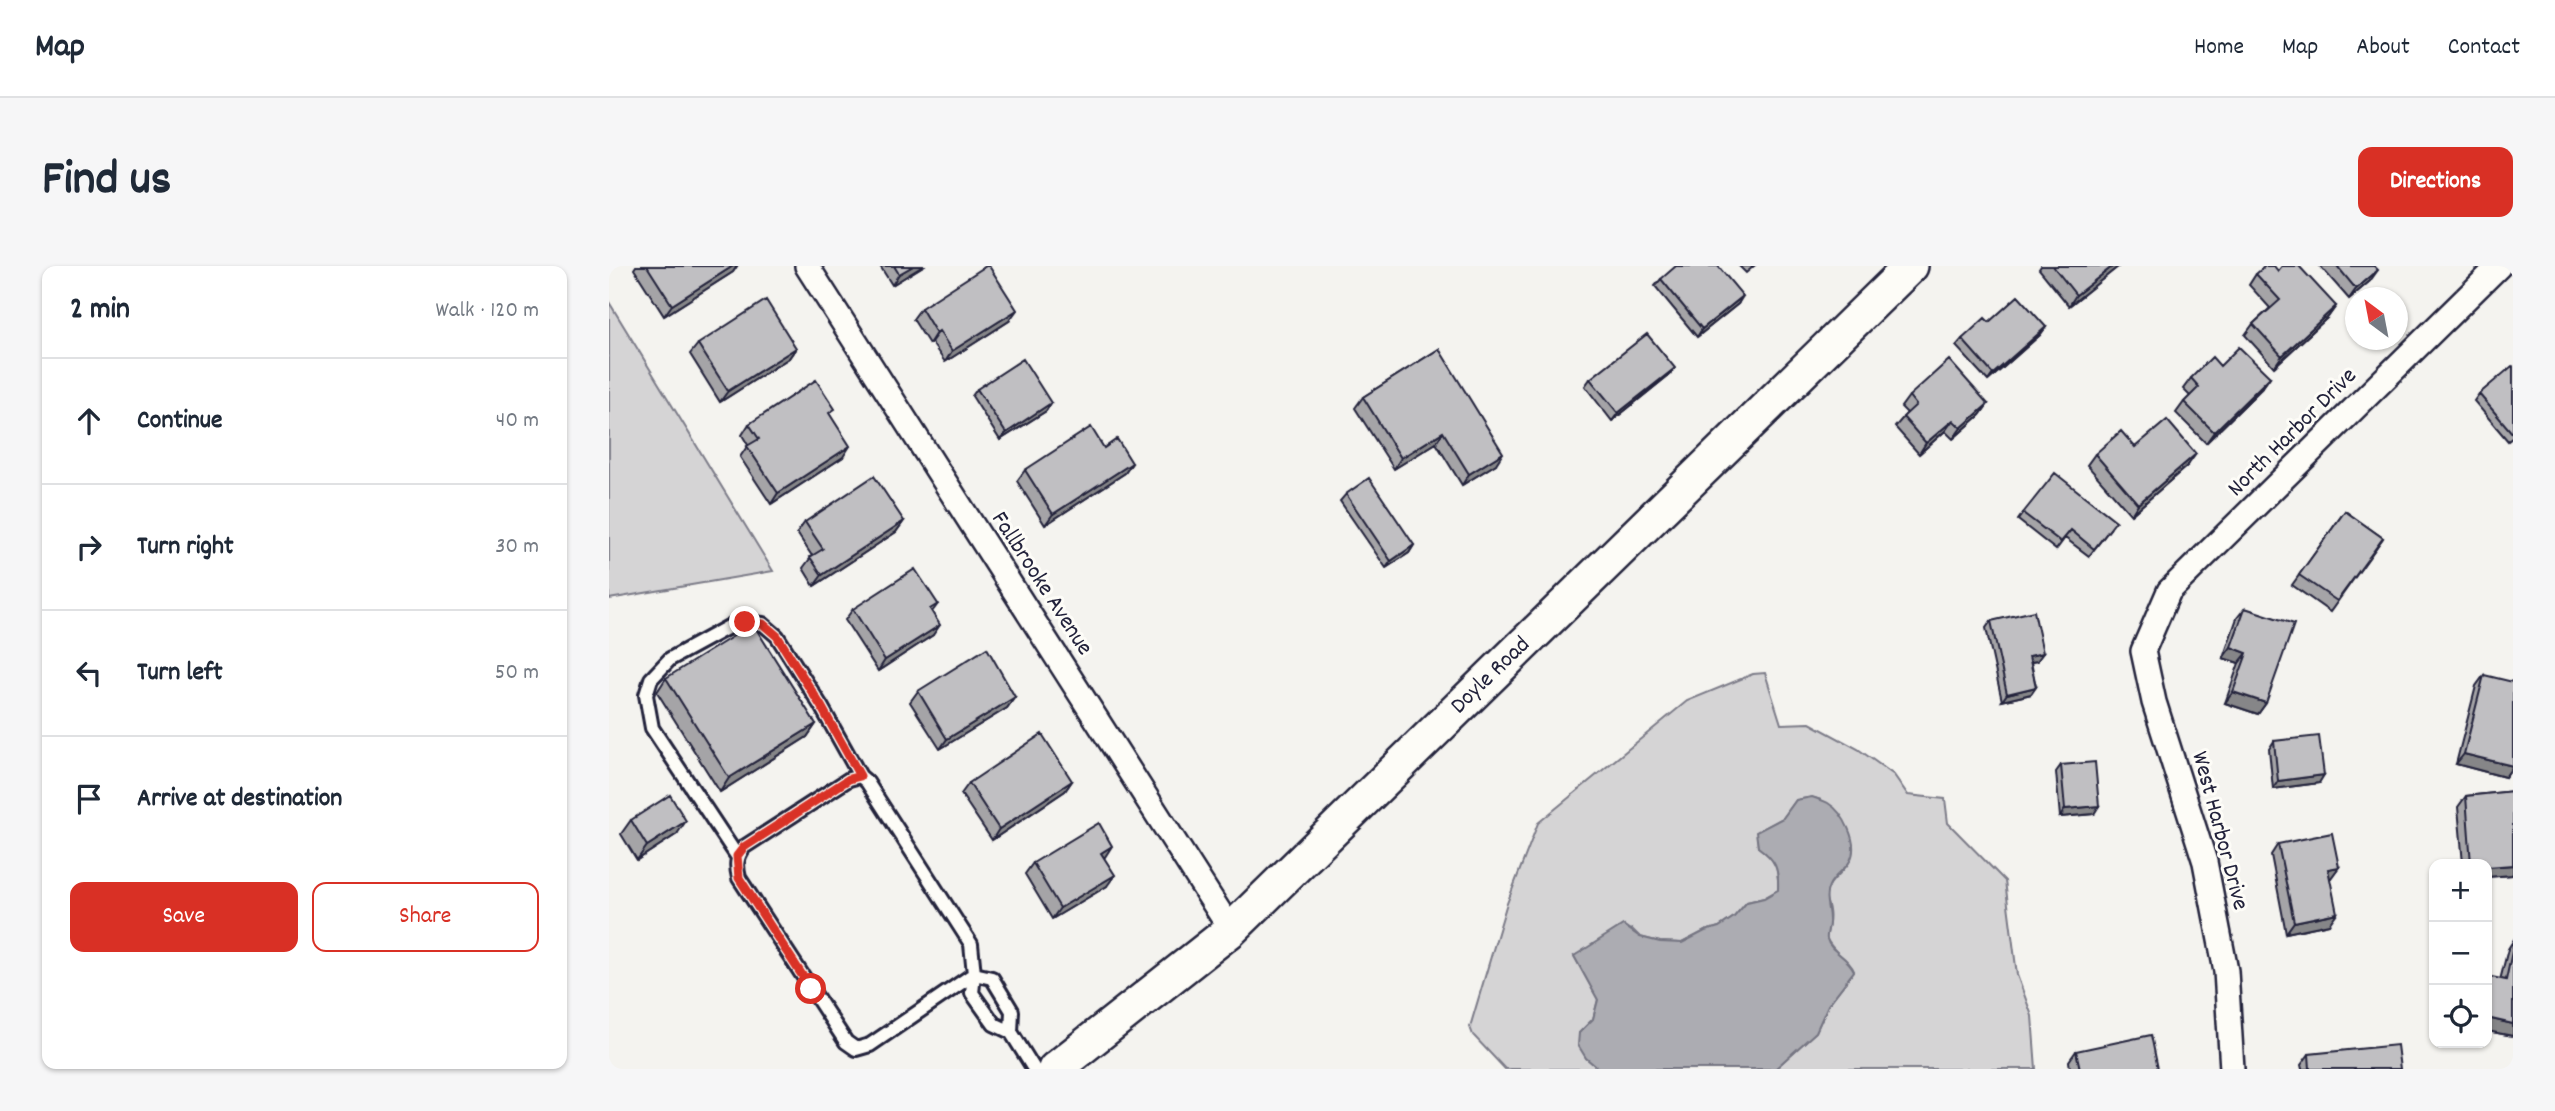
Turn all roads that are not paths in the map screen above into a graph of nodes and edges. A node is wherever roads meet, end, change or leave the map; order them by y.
1 (807, 266) edge
2 (1911, 266) edge
3 (2499, 266) edge
4 (2143, 651) joint
5 (860, 776) junction
6 (737, 856) junction
7 (1231, 930) junction
8 (974, 974) junction
9 (1011, 1032) junction
10 (1034, 1069) edge
11 (1055, 1069) edge
12 (2232, 1069) edge

1 - 7 street, Fallbrooke Avenue
2 - 7 main road, Doyle Road
3 - 4 street, North Harbor Drive
4 - 12 street, West Harbor Drive
5 - 6 lane
5 - 6 lane
5 - 8 lane
6 - 8 lane
7 - 11 main road, Doyle Road
8 - 9 lane
8 - 9 lane
9 - 10 lane

